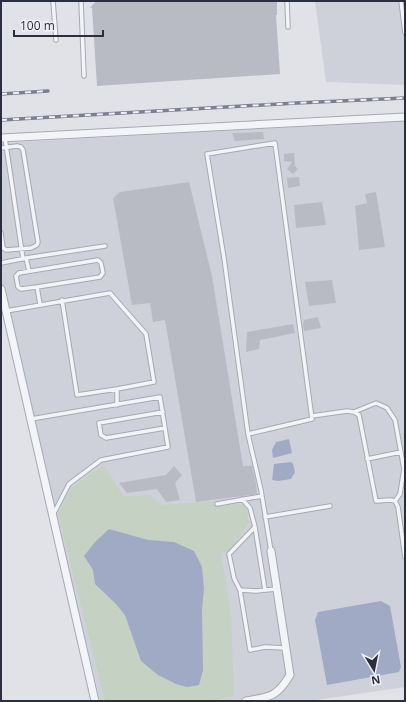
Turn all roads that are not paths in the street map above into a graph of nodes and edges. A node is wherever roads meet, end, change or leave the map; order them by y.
1 (53, 1) edge
2 (81, 1) edge
3 (287, 1) edge
4 (400, 1) edge
5 (288, 27) dead end
6 (405, 33) edge
7 (56, 40) dead end
8 (84, 76) dead end
9 (405, 117) edge
10 (3, 138) edge
11 (3, 148) edge
12 (1, 233) edge
13 (105, 246) dead end
14 (31, 248) junction
15 (21, 249) junction
16 (32, 257) junction
17 (25, 258) junction
18 (1, 263) edge
19 (29, 271) junction
20 (37, 286) junction
21 (1, 289) edge
22 (62, 300) junction
23 (40, 304) junction
24 (6, 310) junction
25 (117, 389) junction
26 (117, 405) junction
27 (163, 412) junction
28 (354, 412) junction
29 (312, 416) junction
30 (31, 419) junction
31 (165, 428) junction
32 (248, 434) junction
33 (401, 452) junction
34 (367, 459) junction
35 (262, 496) junction
36 (242, 499) junction
37 (395, 501) junction
38 (217, 504) dead end
39 (330, 506) dead end
40 (53, 514) junction
41 (265, 517) junction
42 (254, 527) junction
43 (271, 552) joint
44 (405, 557) edge
45 (277, 589) junction
46 (240, 590) junction
47 (265, 590) junction
48 (286, 648) junction
49 (95, 701) edge
50 (246, 701) edge

1 - 7 lane
2 - 8 lane
3 - 5 lane
4 - 6 lane
9 - 10 street
10 - 11 lane
11 - 14 lane
11 - 15 lane
12 - 15 lane
13 - 16 lane
14 - 15 lane
14 - 16 lane
15 - 17 lane
16 - 17 lane
17 - 18 lane
17 - 19 lane
19 - 20 lane
19 - 20 lane
20 - 23 lane
21 - 24 street
22 - 23 lane
22 - 25 lane
22 - 25 lane
23 - 24 lane
24 - 30 street
25 - 26 lane
26 - 27 lane
26 - 30 lane
27 - 31 lane
27 - 31 lane
28 - 29 lane
28 - 33 lane
28 - 34 lane
29 - 32 lane
29 - 32 lane
30 - 40 street
31 - 40 lane
32 - 35 lane
33 - 34 lane
33 - 37 lane
34 - 37 lane
35 - 36 lane
35 - 41 lane
36 - 38 lane
36 - 42 lane
37 - 44 lane
39 - 41 lane
40 - 49 street
41 - 43 lane
42 - 46 lane
42 - 47 lane
43 - 45 street
45 - 47 lane
45 - 48 street
46 - 47 lane
46 - 48 lane
48 - 50 street

